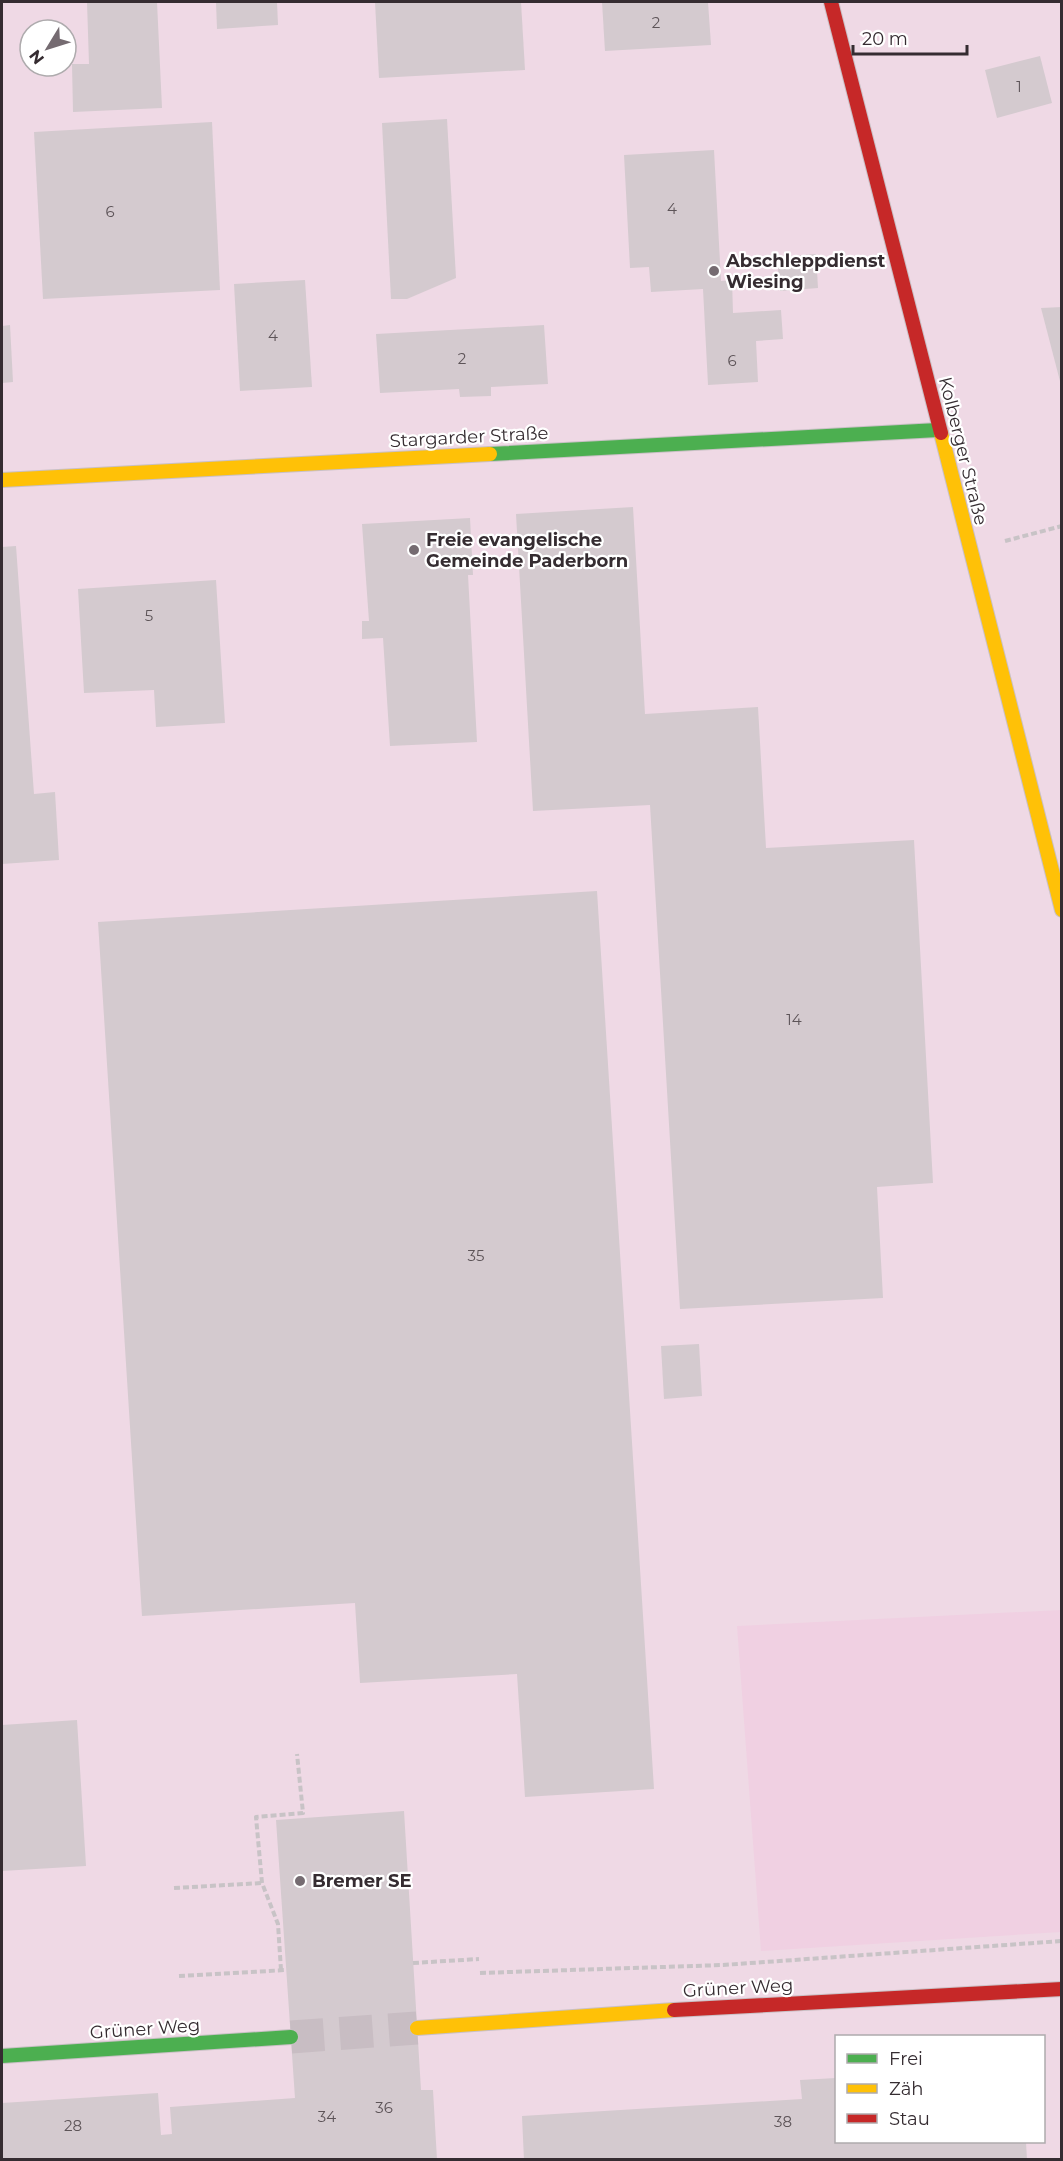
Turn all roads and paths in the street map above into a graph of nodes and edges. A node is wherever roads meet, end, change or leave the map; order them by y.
1 (831, 2) edge
2 (938, 430) junction
3 (2, 480) edge
4 (1062, 526) edge
5 (1033, 534) dead end
6 (1062, 910) edge
7 (297, 1754) dead end
8 (261, 1883) junction
9 (174, 1888) dead end
10 (1062, 1941) edge
11 (479, 1959) dead end
12 (413, 1963) dead end
13 (480, 1973) dead end
14 (179, 1976) dead end
15 (1062, 1989) edge
16 (417, 2028) tunnel mouth
17 (291, 2037) tunnel mouth
18 (2, 2056) edge

1 - 2 street, Kolberger Straße
2 - 3 street, Stargarder Straße
2 - 6 street, Kolberger Straße
4 - 5 path
7 - 8 path
8 - 9 path
8 - 14 path
10 - 13 path
11 - 12 path
15 - 16 street, Grüner Weg
17 - 18 street, Grüner Weg

